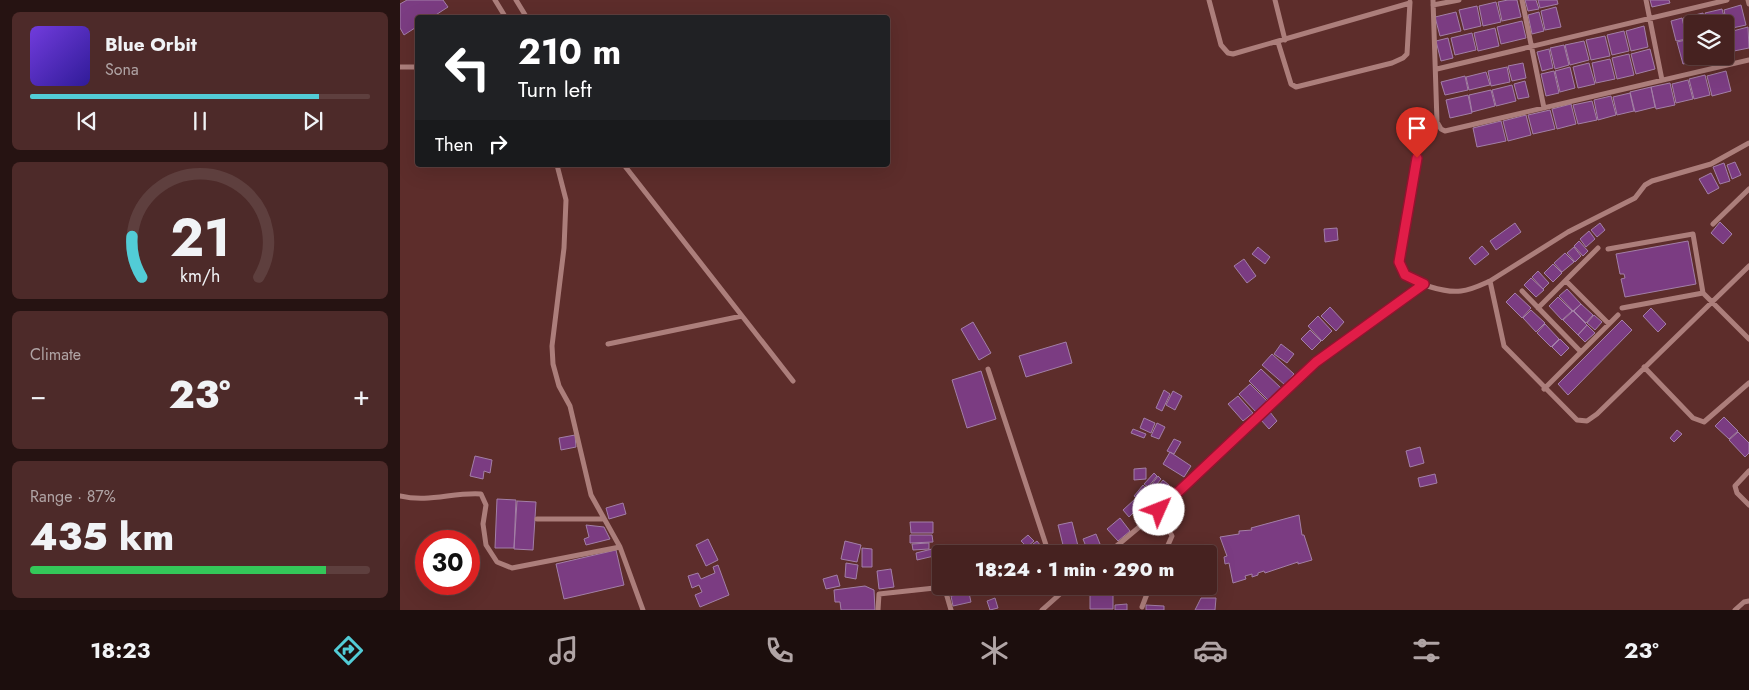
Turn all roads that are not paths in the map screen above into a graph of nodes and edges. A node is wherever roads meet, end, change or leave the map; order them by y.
1 (495, 0) edge
2 (516, 0) edge
3 (1209, 0) edge
4 (1275, 0) edge
5 (1459, 0) edge
6 (1522, 0) edge
7 (1646, 0) edge
8 (1727, 0) edge
9 (1748, 0) edge
10 (1410, 2) edge
11 (1433, 3) edge
12 (1749, 4) edge
13 (504, 15) edge
14 (525, 15) edge
15 (1650, 18) junction
16 (1286, 40) junction
17 (1278, 42) junction
18 (1531, 47) junction
19 (1749, 60) edge
20 (400, 67) edge
21 (415, 67) edge
22 (1437, 69) junction
23 (1662, 80) junction
24 (1544, 108) junction
25 (1420, 140) dead end
26 (1749, 142) edge
27 (558, 167) edge
28 (626, 167) edge
29 (1749, 189) edge
30 (1713, 224) dead end
31 (1598, 248) dead end
32 (1608, 249) dead end
33 (1749, 266) edge
34 (1566, 280) junction
35 (1490, 281) junction
36 (1424, 284) junction
37 (1522, 291) dead end
38 (1703, 293) junction
39 (1713, 301) junction
40 (1538, 308) junction
41 (1622, 308) dead end
42 (1618, 315) dead end
43 (742, 316) junction
44 (1609, 324) junction
45 (1749, 339) edge
46 (608, 344) dead end
47 (1581, 352) junction
48 (1644, 367) junction
49 (988, 369) dead end
50 (793, 381) dead end
51 (1749, 382) edge
52 (1544, 389) junction
53 (1749, 471) edge
54 (400, 496) edge
55 (1749, 505) edge
56 (1159, 510) junction
57 (537, 519) dead end
58 (603, 519) junction
59 (1046, 545) edge
60 (1118, 545) edge
61 (1168, 545) edge
62 (620, 547) junction
63 (932, 588) edge
64 (946, 595) edge
65 (1059, 595) edge
66 (1147, 595) edge
67 (1749, 601) edge
68 (1142, 607) dead end
69 (643, 610) edge
70 (878, 610) edge
71 (951, 610) edge
72 (1042, 610) edge
73 (1735, 610) edge

1 - 13 street
2 - 14 street
3 - 17 street
4 - 16 street
5 - 11 street
6 - 18 street
7 - 15 street
8 - 15 street
9 - 12 street
10 - 16 street
10 - 17 street
11 - 22 street
15 - 18 street
15 - 23 street
16 - 17 street
18 - 22 street
18 - 24 street
19 - 23 street
20 - 21 street
22 - 24 street
23 - 24 street
25 - 36 street
26 - 35 street
27 - 58 street
28 - 43 street
29 - 30 street
31 - 34 street
32 - 38 street
33 - 39 street
34 - 40 street
34 - 44 street
35 - 36 street
35 - 52 street
36 - 56 street
37 - 40 street
38 - 39 street
38 - 41 street
39 - 45 street
39 - 48 street
40 - 47 street
42 - 44 street
43 - 46 street
43 - 50 street
44 - 47 street
47 - 52 street
48 - 51 street
48 - 52 street
49 - 59 street
53 - 55 street
54 - 62 street
56 - 60 street
56 - 61 street
57 - 58 street
58 - 62 street
62 - 69 street
63 - 70 street
64 - 71 street
65 - 72 street
66 - 68 street
67 - 73 street

